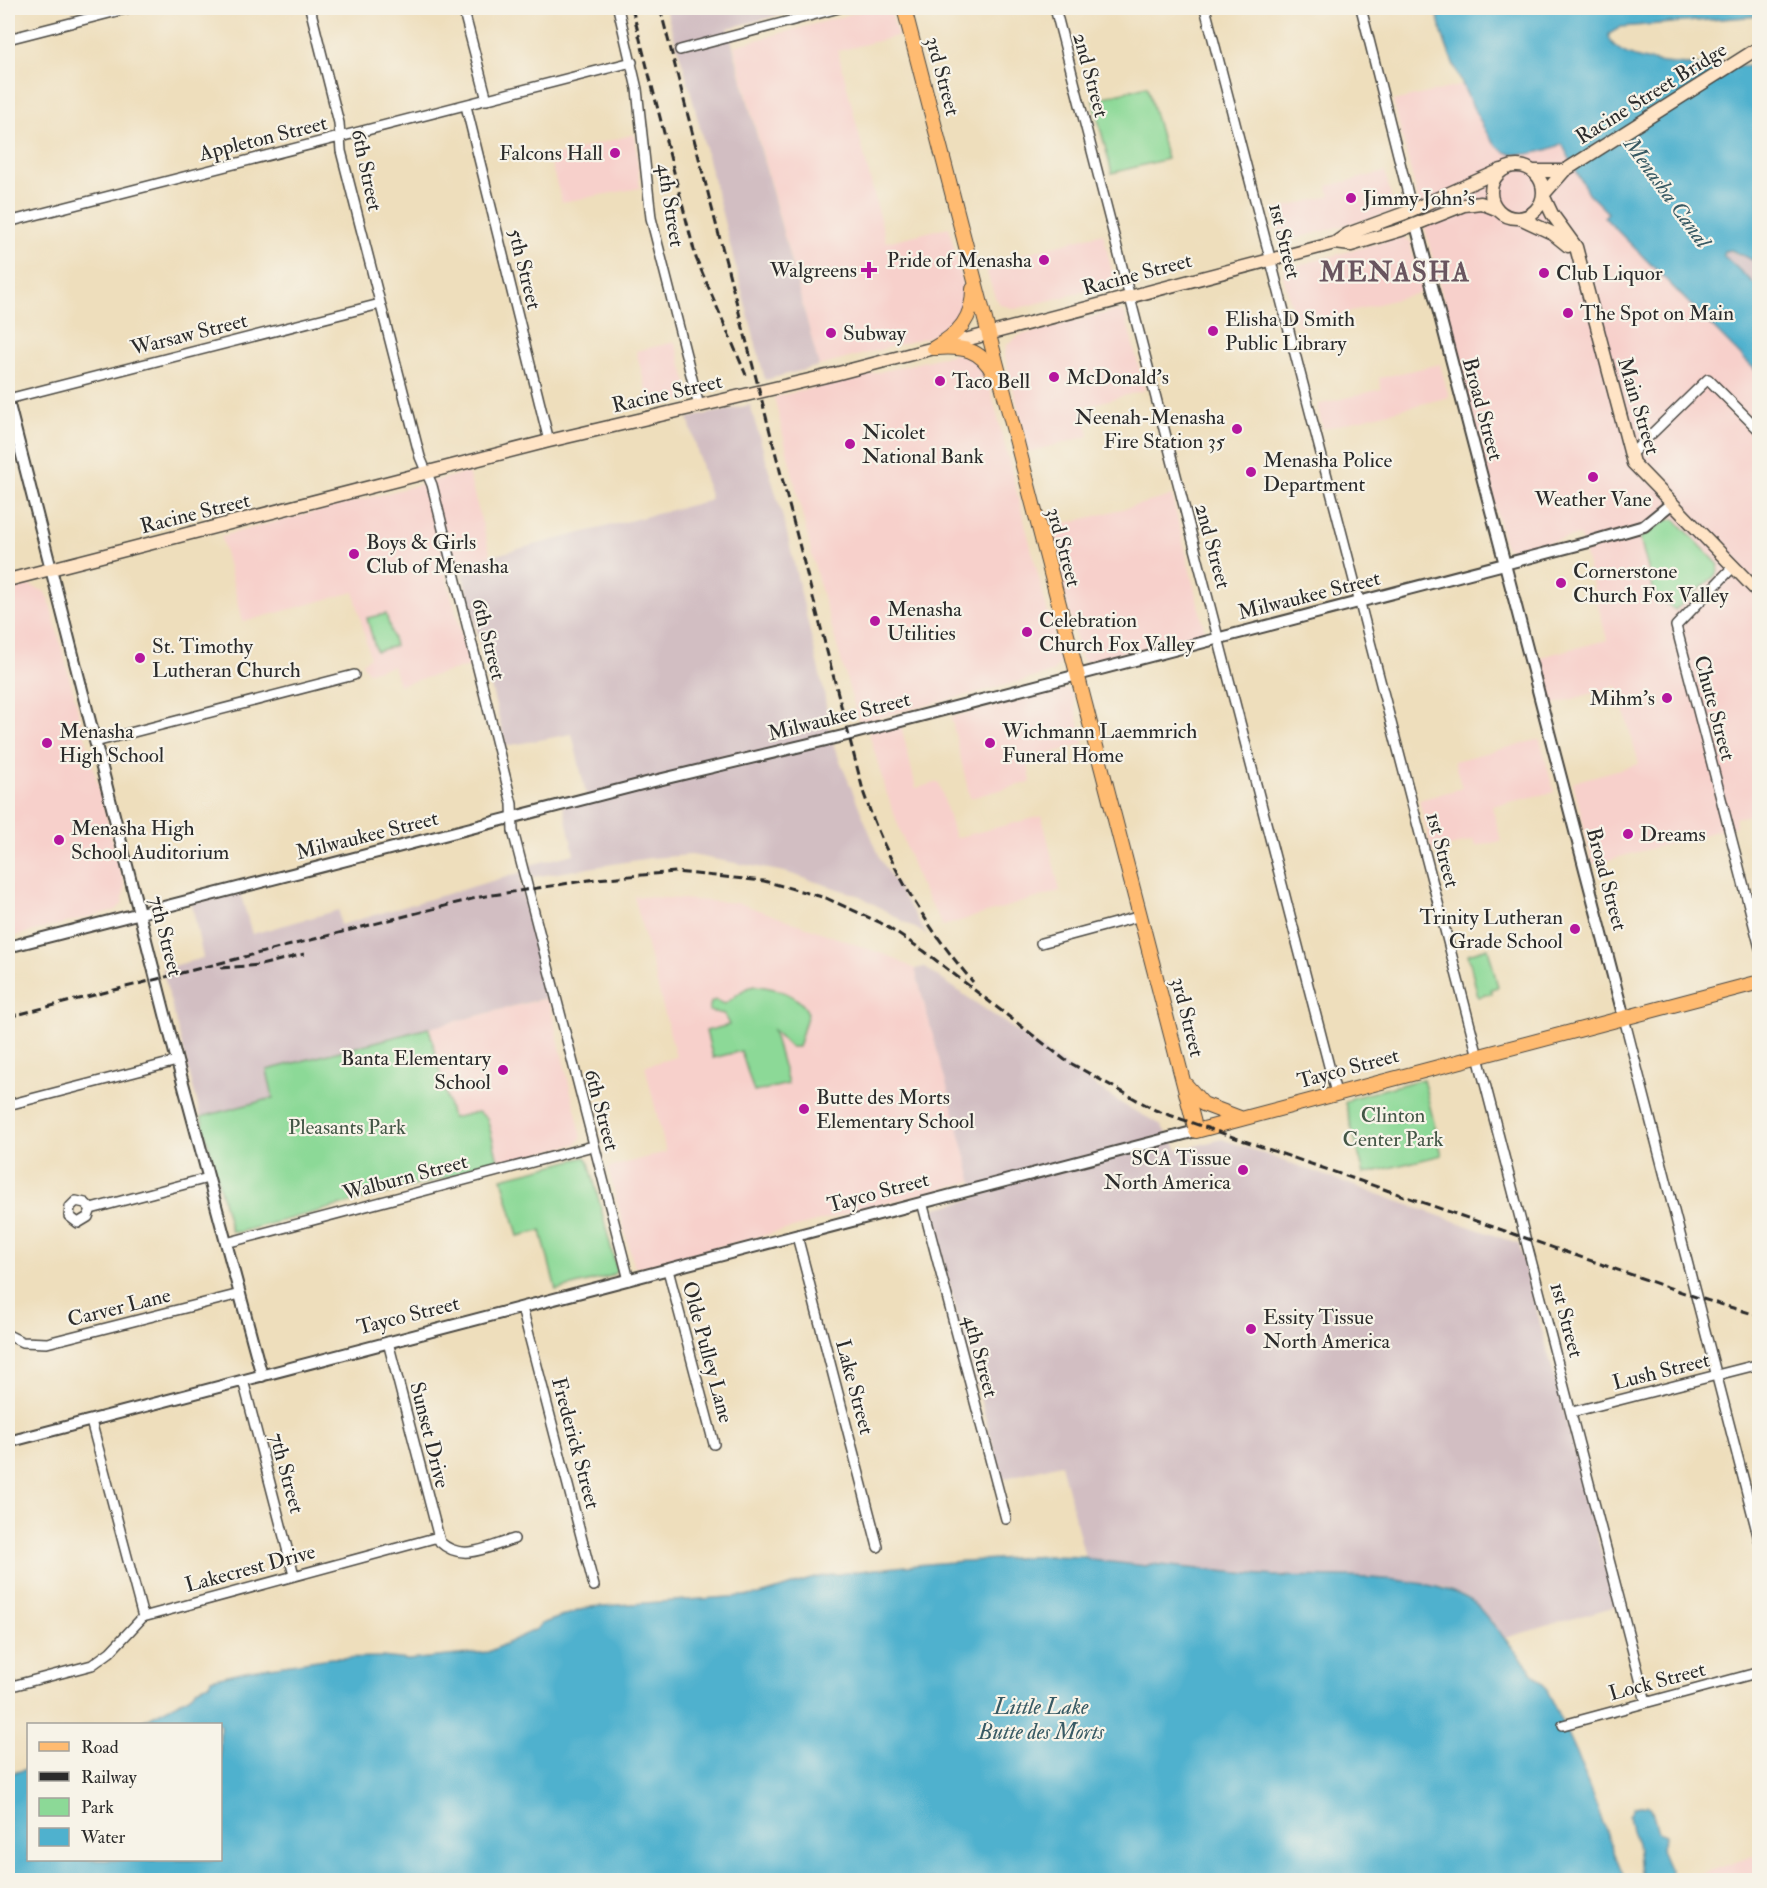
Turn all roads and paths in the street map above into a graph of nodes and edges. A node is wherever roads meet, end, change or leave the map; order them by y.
1 (129, 8) edge
2 (310, 8) edge
3 (463, 8) edge
4 (618, 8) edge
5 (839, 8) edge
6 (904, 8) edge
7 (1055, 8) edge
8 (1205, 8) edge
9 (1361, 8) edge
10 (8, 39) edge
11 (1760, 47) edge
12 (680, 50) dead end
13 (632, 62) junction
14 (487, 100) junction
15 (466, 106) junction
16 (340, 137) junction
17 (1501, 170) junction
18 (1533, 171) junction
19 (1564, 171) junction
20 (1543, 195) junction
21 (1496, 209) junction
22 (1412, 210) junction
23 (1520, 218) junction
24 (8, 222) edge
25 (1416, 225) junction
26 (1335, 243) junction
27 (1577, 256) junction
28 (1272, 260) junction
29 (972, 267) junction
30 (1130, 296) junction
31 (380, 304) junction
32 (988, 333) junction
33 (934, 348) junction
34 (1003, 394) junction
35 (8, 400) edge
36 (699, 406) junction
37 (1760, 430) edge
38 (549, 441) junction
39 (1629, 455) junction
40 (426, 474) junction
41 (1671, 504) junction
42 (1504, 564) junction
43 (1733, 567) junction
44 (52, 569) junction
45 (8, 580) edge
46 (1760, 594) edge
47 (1359, 603) junction
48 (1219, 638) junction
49 (354, 675) dead end
50 (1077, 675) junction
51 (95, 742) junction
52 (513, 818) junction
53 (140, 912) junction
54 (1141, 916) junction
55 (1041, 943) dead end
56 (8, 947) edge
57 (1760, 948) edge
58 (1760, 982) edge
59 (1624, 1018) junction
60 (1479, 1055) junction
61 (177, 1061) junction
62 (1182, 1080) junction
63 (1336, 1093) junction
64 (8, 1105) edge
65 (1242, 1118) junction
66 (1196, 1131) junction
67 (593, 1146) junction
68 (208, 1178) junction
69 (922, 1203) junction
70 (91, 1209) dead end
71 (797, 1236) junction
72 (226, 1243) junction
73 (668, 1270) junction
74 (629, 1280) junction
75 (240, 1294) junction
76 (522, 1308) junction
77 (8, 1335) edge
78 (388, 1342) junction
79 (1760, 1364) edge
80 (1716, 1375) junction
81 (262, 1376) junction
82 (243, 1380) junction
83 (1572, 1412) junction
84 (91, 1421) junction
85 (8, 1443) edge
86 (714, 1444) dead end
87 (1006, 1519) dead end
88 (438, 1537) junction
89 (514, 1539) dead end
90 (1760, 1543) edge
91 (878, 1547) dead end
92 (294, 1575) junction
93 (594, 1586) dead end
94 (143, 1617) junction
95 (1760, 1672) edge
96 (8, 1687) edge
97 (1646, 1702) junction
98 (1563, 1725) dead end

1 - 10 street
2 - 16 street, 6th Street
3 - 14 street
4 - 13 street, 4th Street
5 - 12 street
6 - 29 main road, 3rd Street
7 - 30 street, 2nd Street
8 - 28 street, 1st Street
9 - 22 street
11 - 19 main road, Racine Street Bridge
13 - 14 street, Appleton Street
13 - 36 street, 4th Street
14 - 15 street, Appleton Street
15 - 16 street, Appleton Street
15 - 38 street, 5th Street
16 - 24 street, Appleton Street
16 - 31 street, 6th Street
17 - 18 main road
17 - 21 main road
17 - 22 main road, Racine Street
18 - 19 main road
18 - 20 main road
19 - 20 main road, Racine Street Bridge
20 - 23 main road
20 - 27 main road, Main Street
21 - 23 main road
21 - 25 main road, Racine Street
22 - 26 main road, Racine Street
23 - 27 main road
25 - 26 main road, Racine Street
25 - 42 street, Broad Street
26 - 28 main road, Racine Street
27 - 39 main road, Main Street
28 - 30 main road, Racine Street
28 - 47 street, 1st Street
29 - 32 main road, 3rd Street
29 - 33 main road
30 - 32 main road, Racine Street
30 - 48 street, 2nd Street
31 - 35 street, Warsaw Street
31 - 40 street, 6th Street
32 - 33 main road, Racine Street
32 - 34 main road, 3rd Street
33 - 34 main road
33 - 36 main road, Racine Street
34 - 50 main road, 3rd Street
35 - 44 street, 7th Street
36 - 38 main road, Racine Street
37 - 39 street
38 - 40 main road, Racine Street
39 - 41 main road, Main Street
40 - 44 main road, Racine Street
40 - 52 street, 6th Street
41 - 42 street, Milwaukee Street
41 - 43 main road, Main Street
42 - 47 street, Milwaukee Street
42 - 59 street, Broad Street
43 - 46 main road, Main Street
43 - 57 street, Chute Street
44 - 45 main road, Racine Street
44 - 51 street, 7th Street
47 - 48 street, Milwaukee Street
47 - 60 street, 1st Street
48 - 50 street, Milwaukee Street
48 - 63 street, 2nd Street
49 - 51 street
50 - 52 street, Milwaukee Street
50 - 54 main road, 3rd Street
51 - 53 street, 7th Street
52 - 53 street, Milwaukee Street
52 - 67 street, 6th Street
53 - 56 street, Milwaukee Street
53 - 61 street, 7th Street
54 - 55 street
54 - 62 main road, 3rd Street
58 - 59 main road, Tayco Street
59 - 60 main road, Tayco Street
59 - 80 street, Broad Street
60 - 63 main road, Tayco Street
60 - 83 street, 1st Street
61 - 64 street
61 - 68 street, 7th Street
62 - 65 main road
62 - 66 main road, 3rd Street
63 - 65 main road, Tayco Street
65 - 66 main road, Tayco Street
66 - 69 street, Tayco Street
67 - 72 street, Walburn Street
67 - 74 street, 6th Street
68 - 70 street
68 - 72 street, 7th Street
69 - 71 street, Tayco Street
69 - 87 street, 4th Street
71 - 73 street, Tayco Street
71 - 91 street, Lake Street
72 - 75 street, 7th Street
73 - 74 street, Tayco Street
73 - 86 street, Olde Pulley Lane
74 - 76 street, Tayco Street
75 - 77 street, Carver Lane
75 - 81 street, 7th Street
76 - 78 street, Tayco Street
76 - 93 street, Frederick Street
78 - 81 street, Tayco Street
78 - 88 street, Sunset Drive
79 - 80 street, Lush Street
80 - 83 street, Lush Street
80 - 90 street, Broad Street
81 - 82 street, Tayco Street
82 - 84 street, Tayco Street
82 - 92 street, 7th Street
83 - 97 street, 1st Street
84 - 85 street, Tayco Street
84 - 94 street
88 - 89 street
88 - 92 street, Lakecrest Drive
92 - 94 street, Lakecrest Drive
94 - 96 street
95 - 97 street, Lock Street
97 - 98 street, Lock Street

